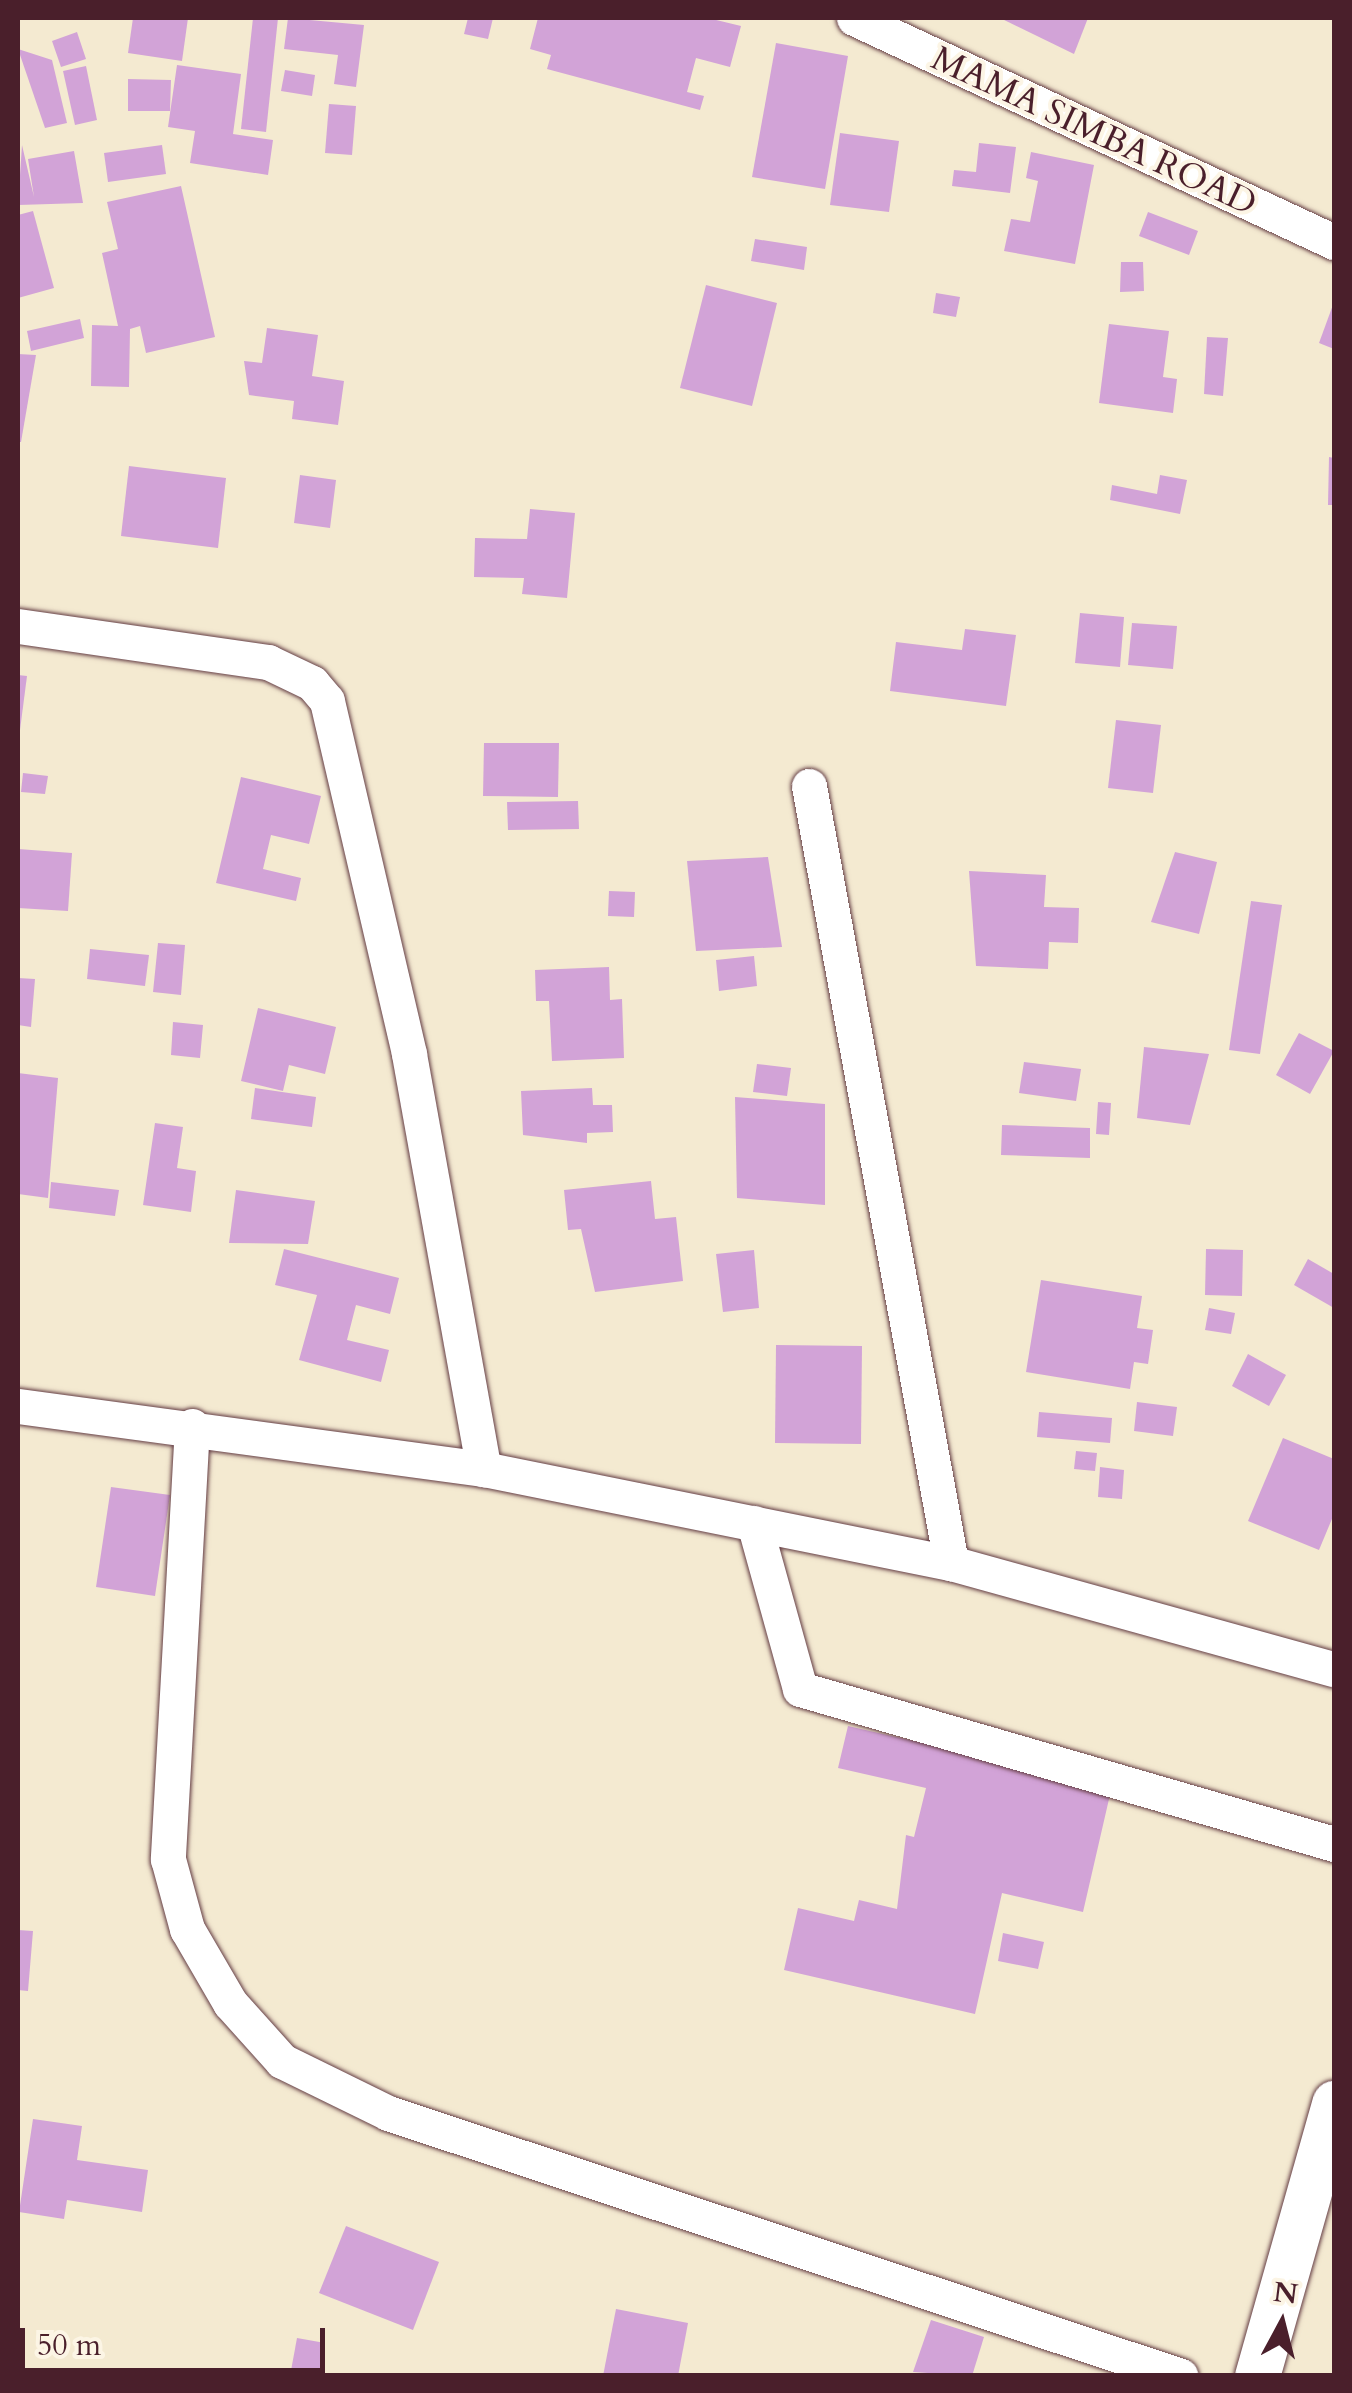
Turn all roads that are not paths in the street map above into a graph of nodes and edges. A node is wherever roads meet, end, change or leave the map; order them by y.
1 (854, 18) edge
2 (1334, 242) edge
3 (18, 626) edge
4 (808, 786) dead end
5 (18, 1406) edge
6 (192, 1426) junction
7 (484, 1469) junction
8 (754, 1523) junction
9 (951, 1563) junction
10 (1334, 1669) edge
11 (1334, 1844) edge
12 (1334, 2103) edge
13 (1181, 2376) edge
14 (1257, 2376) edge

1 - 2 street, MAMA SIMBA ROAD
3 - 7 street
4 - 9 street
5 - 6 street
6 - 7 street
6 - 13 street
7 - 8 street
8 - 9 street
8 - 11 street
9 - 10 street
12 - 14 street

